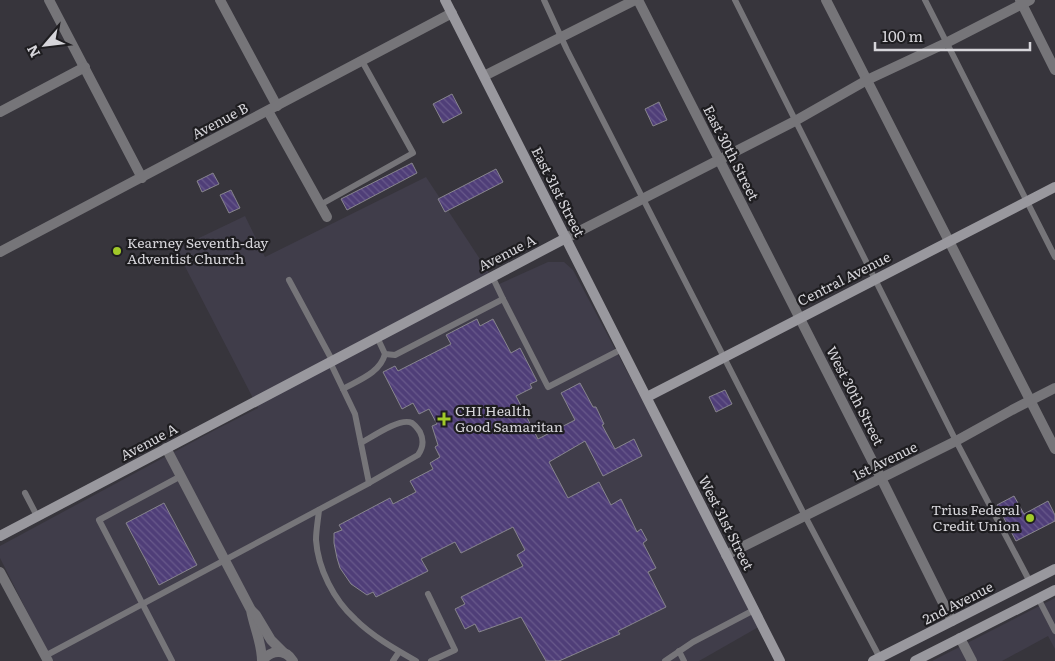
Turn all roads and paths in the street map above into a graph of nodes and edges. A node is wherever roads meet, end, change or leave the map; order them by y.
1 (48, 0) edge
2 (220, 0) edge
3 (445, 0) edge
4 (544, 0) edge
5 (636, 0) edge
6 (735, 0) edge
7 (826, 0) edge
8 (925, 0) edge
9 (1024, 1) edge
10 (452, 13) junction
11 (561, 37) junction
12 (946, 43) junction
13 (362, 61) junction
14 (84, 67) junction
15 (1055, 70) edge
16 (484, 76) junction
17 (867, 80) junction
18 (272, 109) junction
19 (0, 112) edge
20 (795, 120) junction
21 (719, 160) junction
22 (142, 178) junction
23 (1055, 187) edge
24 (643, 199) junction
25 (1027, 202) junction
26 (320, 205) junction
27 (326, 217) dead end
28 (566, 238) junction
29 (949, 241) junction
30 (2, 247) edge
31 (1055, 257) edge
32 (492, 276) junction
33 (875, 279) junction
34 (289, 280) dead end
35 (502, 299) junction
36 (799, 318) junction
37 (377, 337) junction
38 (622, 349) junction
39 (385, 354) junction
40 (724, 357) junction
41 (331, 361) junction
42 (1055, 388) edge
43 (343, 389) junction
44 (647, 397) junction
45 (1030, 400) junction
46 (956, 441) junction
47 (361, 443) junction
48 (166, 448) junction
49 (1055, 449) edge
50 (182, 476) junction
51 (881, 478) junction
52 (369, 483) junction
53 (25, 493) dead end
54 (319, 510) junction
55 (37, 516) junction
56 (805, 516) junction
57 (0, 536) edge
58 (726, 555) junction
59 (226, 559) junction
60 (1055, 569) edge
61 (1, 574) edge
62 (1030, 582) junction
63 (1055, 590) edge
64 (428, 594) dead end
65 (1038, 598) junction
66 (142, 604) junction
67 (251, 610) junction
68 (754, 610) junction
69 (952, 621) junction
70 (1055, 631) edge
71 (960, 638) junction
72 (679, 651) junction
73 (399, 652) junction
74 (284, 653) junction
75 (46, 658) edge
76 (412, 660) edge
77 (878, 660) edge
78 (172, 661) edge
79 (262, 661) edge
80 (294, 661) edge
81 (393, 661) edge
82 (431, 661) edge
83 (665, 661) edge
84 (684, 661) edge
85 (780, 661) edge
86 (915, 661) edge
87 (972, 661) edge

1 - 14 street
2 - 18 street
3 - 10 street, East 31st Street
4 - 11 lane
5 - 11 street
5 - 21 street, East 30th Street
6 - 20 lane
7 - 17 street
8 - 12 lane
9 - 12 street, Avenue A
9 - 15 street
10 - 13 street, Avenue B
10 - 16 street, East 31st Street
11 - 16 street
11 - 24 lane
12 - 17 street, Avenue A
12 - 25 lane
13 - 18 street, Avenue B
13 - 26 lane
14 - 19 street
14 - 22 street
16 - 28 street, East 31st Street
17 - 20 street, Avenue A
17 - 29 street
18 - 22 street, Avenue B
18 - 26 street
20 - 21 street, Avenue A
20 - 33 lane
21 - 24 street, Avenue A
21 - 36 street, East 30th Street
22 - 30 street, Avenue B
23 - 25 street, Central Avenue
24 - 28 street, Avenue A
24 - 40 lane
25 - 29 street, Central Avenue
25 - 31 lane
26 - 27 street
28 - 32 street, Avenue A
28 - 38 street, East 31st Street
29 - 33 street, Central Avenue
29 - 45 street
32 - 35 lane
32 - 37 street, Avenue A
33 - 36 street, Central Avenue
33 - 46 lane
34 - 41 lane
35 - 38 lane
35 - 39 lane
36 - 40 street, Central Avenue
36 - 51 street, West 30th Street
37 - 39 lane
37 - 41 street, Avenue A
38 - 44 street, East 31st Street
39 - 43 lane
40 - 44 street, Central Avenue
40 - 56 lane
41 - 43 lane
41 - 48 street, Avenue A
42 - 45 street, 1st Avenue
43 - 47 lane
44 - 58 street, West 31st Street
45 - 46 street, 1st Avenue
45 - 49 street
46 - 51 street, 1st Avenue
46 - 62 lane
47 - 52 lane
47 - 52 lane
48 - 50 street
48 - 55 street, Avenue A
50 - 59 street
50 - 66 lane
51 - 56 street, 1st Avenue
51 - 69 street, West 30th Street
52 - 54 lane
53 - 55 lane
54 - 59 lane
54 - 73 lane
55 - 57 street, Avenue A
56 - 58 street, 1st Avenue
56 - 77 lane
58 - 68 street, West 31st Street
59 - 66 lane
59 - 67 street
60 - 62 street, 2nd Avenue
61 - 75 street
62 - 69 street, 2nd Avenue
63 - 65 street
64 - 82 lane
65 - 70 lane
65 - 71 street
66 - 75 lane
66 - 78 lane
67 - 74 street
67 - 79 street
68 - 72 lane
68 - 85 street, West 31st Street
69 - 77 street, 2nd Avenue
71 - 86 street
71 - 87 street
72 - 83 lane
72 - 84 lane
73 - 76 lane
73 - 81 lane
74 - 79 street
74 - 80 street

